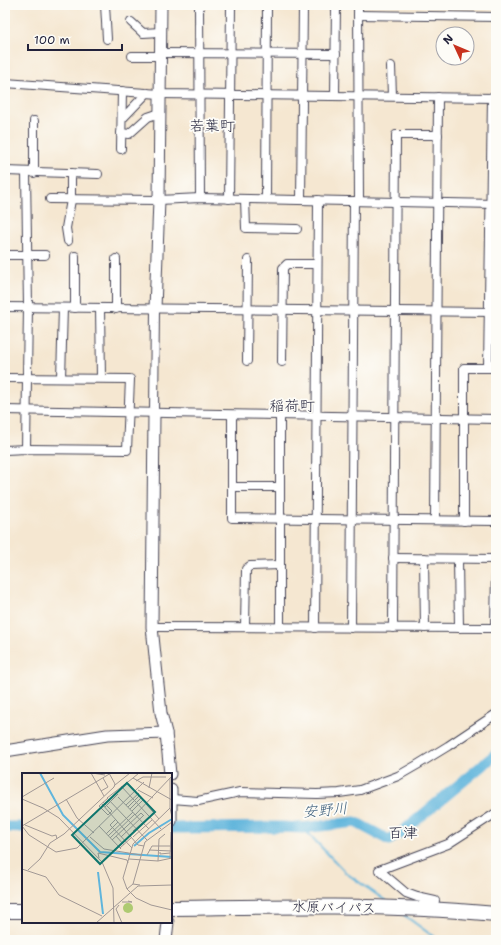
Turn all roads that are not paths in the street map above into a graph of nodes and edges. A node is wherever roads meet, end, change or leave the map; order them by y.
1 (105, 5) edge
2 (161, 5) edge
3 (199, 5) edge
4 (231, 5) edge
5 (268, 5) edge
6 (303, 5) edge
7 (336, 5) edge
8 (358, 5) edge
9 (358, 15) junction
10 (496, 17) edge
11 (131, 22) dead end
12 (161, 32) junction
13 (107, 39) dead end
14 (199, 53) junction
15 (231, 53) junction
16 (267, 54) junction
17 (302, 54) junction
18 (336, 54) junction
19 (161, 55) junction
20 (132, 56) dead end
21 (392, 66) dead end
22 (5, 83) edge
23 (122, 91) junction
24 (147, 93) junction
25 (160, 94) junction
26 (200, 94) junction
27 (231, 94) junction
28 (267, 95) junction
29 (302, 95) junction
30 (335, 96) junction
31 (359, 96) junction
32 (392, 96) junction
33 (438, 97) junction
34 (494, 98) edge
35 (160, 113) junction
36 (122, 119) junction
37 (34, 121) dead end
38 (122, 133) junction
39 (438, 135) junction
40 (121, 149) dead end
41 (5, 171) edge
42 (30, 173) junction
43 (70, 173) junction
44 (98, 174) dead end
45 (200, 198) junction
46 (50, 199) dead end
47 (229, 199) junction
48 (246, 199) junction
49 (266, 199) junction
50 (71, 200) junction
51 (160, 200) junction
52 (301, 200) junction
53 (318, 200) junction
54 (356, 201) junction
55 (396, 202) junction
56 (437, 203) junction
57 (493, 204) edge
58 (297, 229) dead end
59 (68, 241) dead end
60 (5, 255) edge
61 (27, 255) junction
62 (45, 256) dead end
63 (76, 256) dead end
64 (116, 259) dead end
65 (248, 260) dead end
66 (317, 264) junction
67 (5, 307) edge
68 (28, 307) junction
69 (63, 308) junction
70 (75, 308) junction
71 (100, 308) junction
72 (116, 308) junction
73 (155, 309) junction
74 (247, 310) junction
75 (283, 310) junction
76 (317, 311) junction
77 (353, 311) junction
78 (395, 312) junction
79 (436, 312) junction
80 (492, 312) edge
81 (247, 361) dead end
82 (282, 362) dead end
83 (492, 368) edge
84 (5, 378) edge
85 (28, 378) junction
86 (61, 378) junction
87 (101, 378) junction
88 (5, 410) edge
89 (28, 410) junction
90 (129, 413) junction
91 (154, 413) junction
92 (232, 415) junction
93 (280, 415) junction
94 (316, 416) junction
95 (352, 416) junction
96 (394, 417) junction
97 (436, 418) junction
98 (464, 418) junction
99 (496, 418) edge
100 (26, 448) junction
101 (5, 450) edge
102 (280, 487) junction
103 (232, 488) junction
104 (280, 519) junction
105 (316, 519) junction
106 (352, 519) junction
107 (393, 520) junction
108 (435, 520) junction
109 (464, 520) junction
110 (496, 521) edge
111 (393, 558) junction
112 (424, 558) junction
113 (458, 559) junction
114 (496, 559) edge
115 (280, 565) junction
116 (496, 571) edge
117 (152, 627) junction
118 (244, 627) junction
119 (280, 627) junction
120 (315, 628) junction
121 (351, 628) junction
122 (392, 628) junction
123 (425, 628) junction
124 (459, 628) junction
125 (495, 628) edge
126 (496, 714) edge
127 (166, 733) junction
128 (5, 751) edge
129 (170, 773) edge
130 (172, 799) edge
131 (496, 813) edge
132 (435, 901) dead end
133 (176, 908) edge
134 (5, 911) edge
135 (22, 911) edge
136 (496, 914) edge
137 (168, 923) edge
138 (166, 940) edge

1 - 13 street
2 - 12 street
3 - 14 street
4 - 15 street
5 - 16 street
6 - 17 street
7 - 18 street
8 - 9 street
9 - 10 street
9 - 31 street
11 - 12 street
12 - 19 street
14 - 15 street
14 - 19 street
14 - 26 street
15 - 16 street
15 - 27 street
16 - 17 street
16 - 28 street
17 - 18 street
17 - 29 street
18 - 30 street
19 - 20 street
19 - 25 street
21 - 32 street
22 - 23 street
23 - 24 street
23 - 36 street
24 - 25 street
24 - 36 street
25 - 26 street
25 - 35 street
26 - 27 street
26 - 45 street
27 - 28 street
27 - 47 street
28 - 29 street
28 - 49 street
29 - 30 street
29 - 52 street
30 - 31 street
31 - 32 street
31 - 54 street
32 - 33 street
33 - 34 street
33 - 39 street
34 - 57 street
35 - 38 street
35 - 51 street
36 - 38 street
37 - 42 street
38 - 40 street
39 - 55 street
39 - 56 street
41 - 42 street
42 - 43 street
42 - 61 street
43 - 44 street
43 - 50 street
45 - 47 street
45 - 51 street
46 - 50 street
47 - 48 street
48 - 49 street
48 - 58 street
49 - 52 street
50 - 51 street
50 - 59 street
51 - 73 street
52 - 53 street
53 - 54 street
53 - 66 street
54 - 55 street
54 - 77 street
55 - 56 street
55 - 78 street
56 - 57 street
56 - 79 street
57 - 80 street
60 - 61 street
61 - 62 street
61 - 68 street
63 - 70 street
64 - 72 street
65 - 74 street
66 - 75 street
66 - 76 street
67 - 68 street
68 - 69 street
68 - 85 street
69 - 70 street
69 - 86 street
70 - 71 street
71 - 72 street
71 - 87 street
72 - 73 street
73 - 74 street
73 - 91 street
74 - 75 street
74 - 81 street
75 - 76 street
75 - 82 street
76 - 77 street
76 - 94 street
77 - 78 street
77 - 95 street
78 - 79 street
78 - 96 street
79 - 80 street
79 - 97 street
80 - 83 street
83 - 98 street
84 - 85 street
85 - 86 street
85 - 89 street
86 - 87 street
87 - 90 street
88 - 89 street
89 - 90 street
89 - 100 street
90 - 91 street
90 - 100 street
91 - 92 street
91 - 117 street
92 - 93 street
92 - 103 street
93 - 94 street
93 - 102 street
94 - 95 street
94 - 105 street
95 - 96 street
95 - 106 street
96 - 97 street
96 - 107 street
97 - 98 street
97 - 108 street
98 - 99 street
98 - 109 street
100 - 101 street
102 - 103 street
102 - 104 street
103 - 104 street
104 - 105 street
104 - 115 street
105 - 106 street
105 - 120 street
106 - 107 street
106 - 121 street
107 - 108 street
107 - 111 street
108 - 109 street
109 - 110 street
111 - 112 street
111 - 122 street
112 - 113 street
112 - 123 street
113 - 114 street
113 - 124 street
115 - 118 street
115 - 119 street
116 - 125 street
117 - 118 street
117 - 127 street
118 - 119 street
119 - 120 street
120 - 121 street
121 - 122 street
122 - 123 street
123 - 124 street
124 - 125 street
126 - 130 street
127 - 128 street
127 - 129 street
131 - 132 street
133 - 136 highway, 水原バイパス
134 - 135 highway
137 - 138 street

